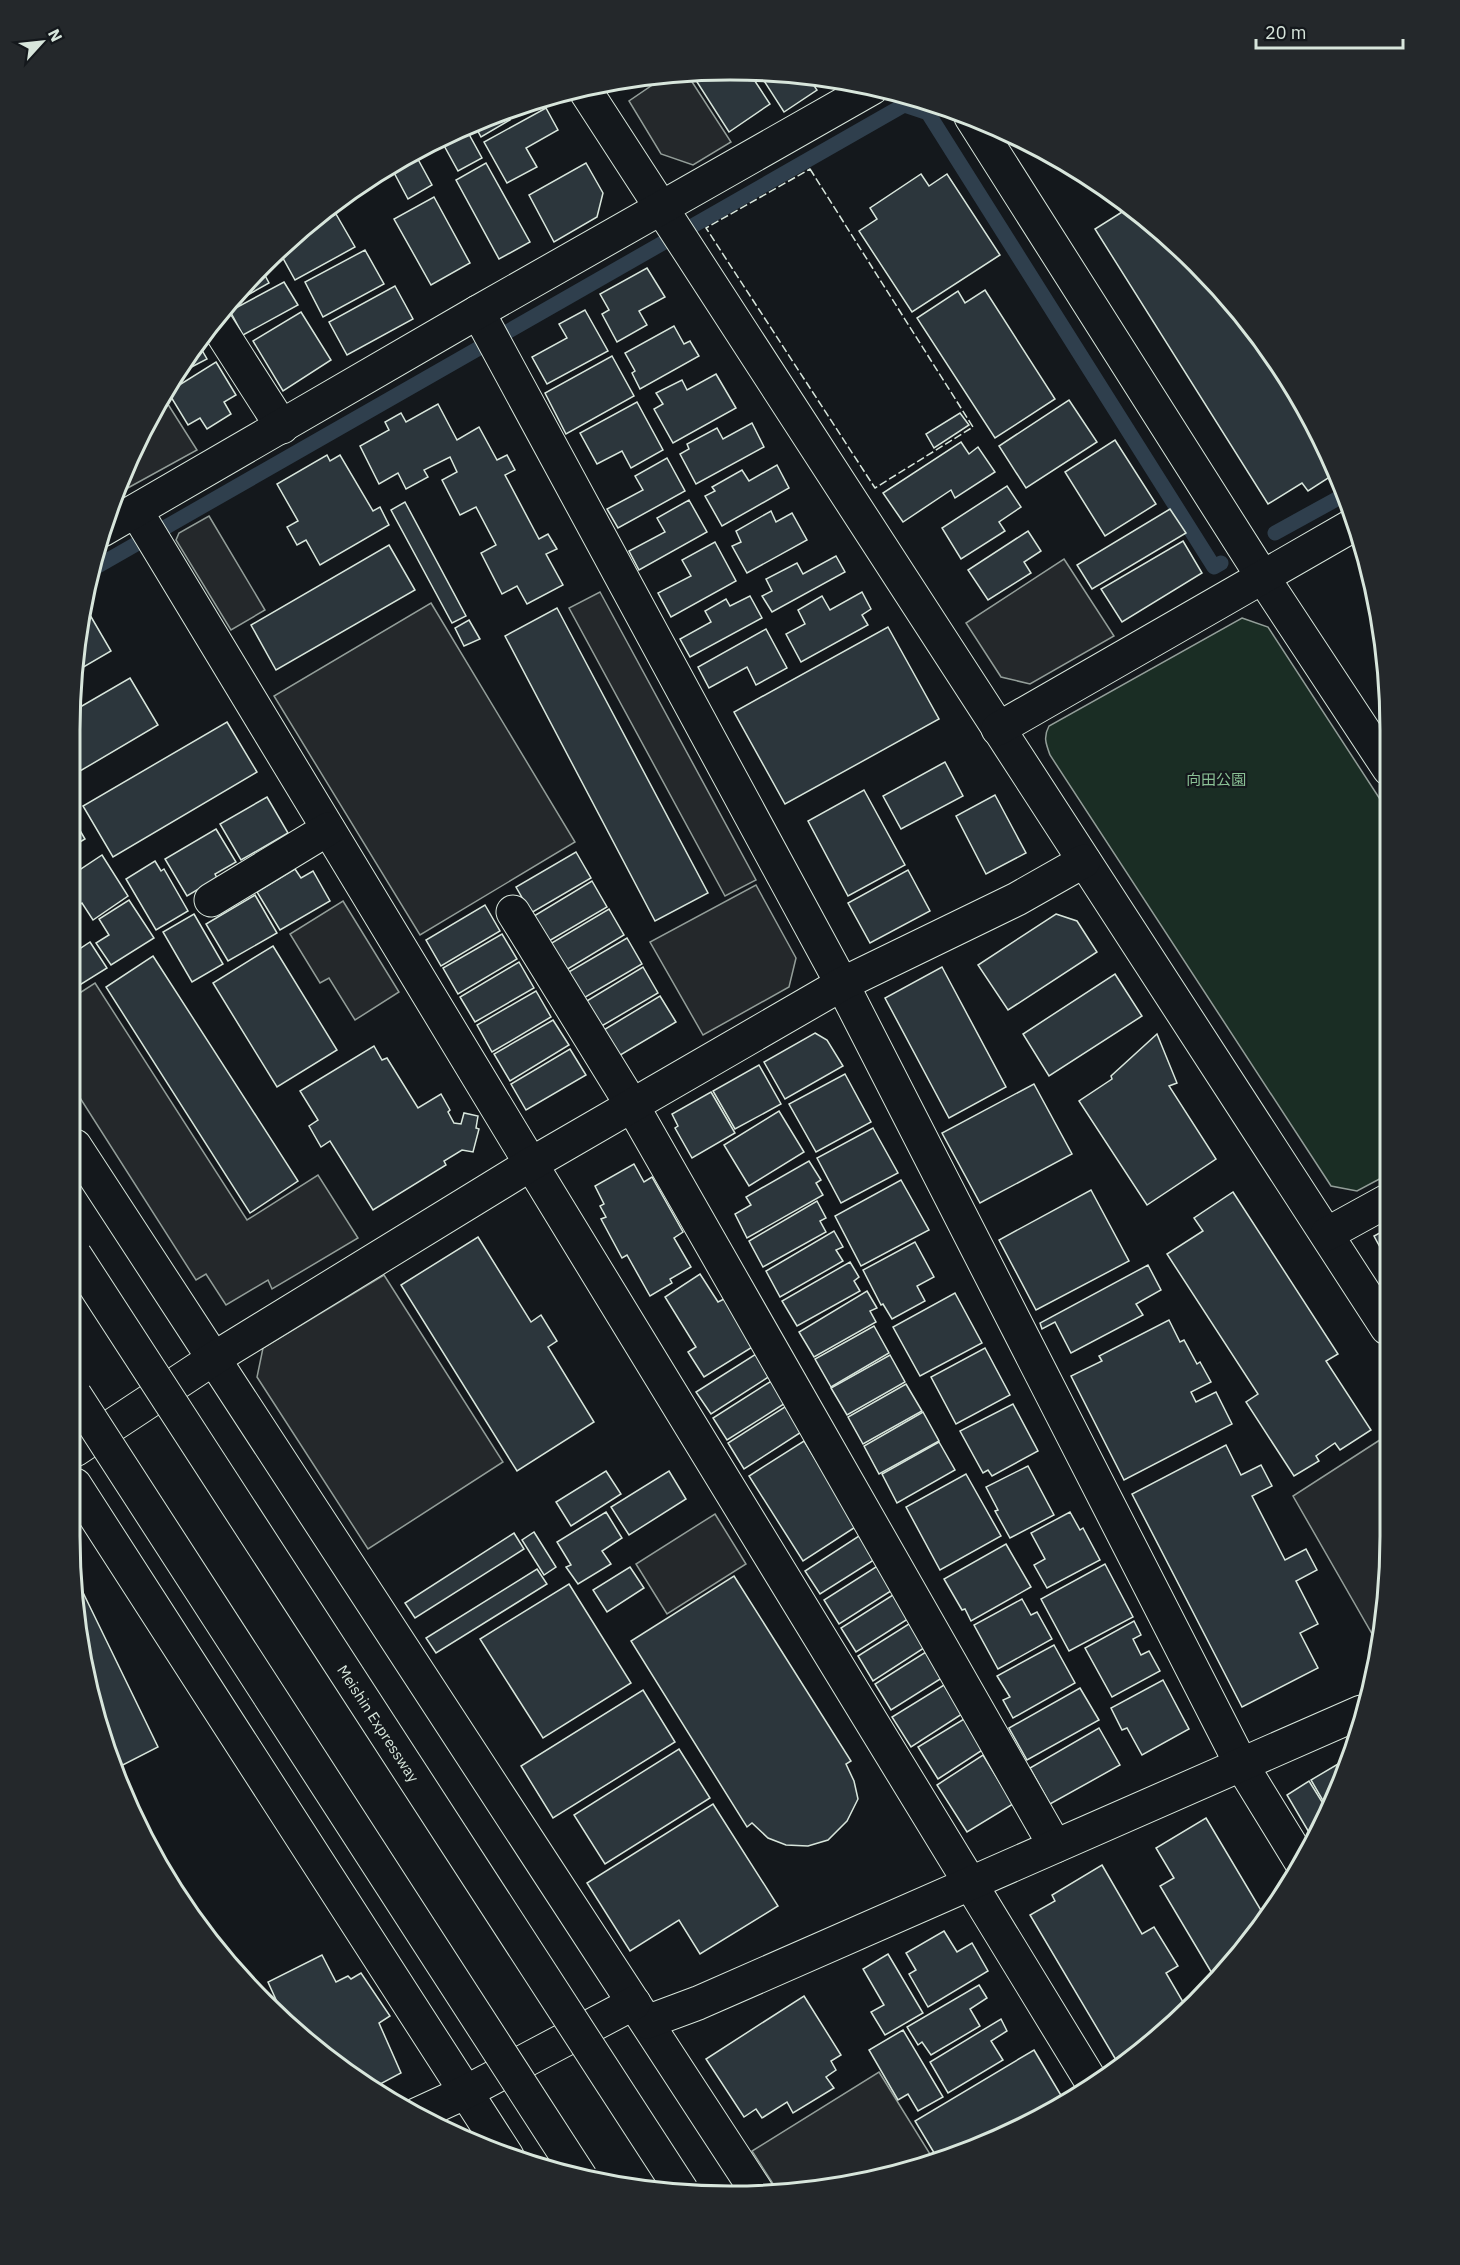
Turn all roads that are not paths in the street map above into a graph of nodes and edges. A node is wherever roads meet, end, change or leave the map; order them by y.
1 (863, 93) edge
2 (589, 95) edge
3 (978, 129) edge
4 (661, 208) junction
5 (478, 312) junction
6 (219, 328) edge
7 (282, 427) junction
8 (136, 511) junction
9 (113, 524) edge
10 (1348, 528) edge
11 (1262, 576) junction
12 (998, 729) junction
13 (1380, 755) edge
14 (328, 829) junction
15 (1084, 861) junction
16 (211, 900) dead end
17 (513, 912) dead end
18 (842, 984) junction
19 (633, 1107) junction
20 (80, 1154) edge
21 (531, 1164) junction
22 (1380, 1205) edge
23 (1327, 1234) junction
24 (80, 1263) edge
25 (1380, 1317) edge
26 (213, 1359) junction
27 (80, 1403) edge
28 (80, 1447) edge
29 (80, 1493) edge
30 (1355, 1715) edge
31 (1241, 1764) junction
32 (1055, 1846) junction
33 (1296, 1854) edge
34 (970, 1884) junction
35 (641, 2013) junction
36 (1089, 2077) edge
37 (466, 2092) junction
38 (427, 2110) edge
39 (498, 2143) edge
40 (573, 2166) edge
41 (677, 2183) edge
42 (752, 2185) edge

1 - 4 main road
2 - 4 main road
3 - 11 main road
4 - 5 main road
4 - 12 main road
5 - 7 main road
5 - 18 main road
6 - 7 main road
7 - 8 main road
8 - 9 main road
8 - 14 main road
10 - 11 main road
11 - 12 main road
11 - 13 main road
12 - 15 main road
14 - 16 main road
14 - 21 main road
15 - 18 main road
15 - 23 main road
17 - 19 main road
18 - 19 main road
18 - 31 main road
19 - 21 main road
19 - 32 main road
20 - 26 main road
21 - 26 main road
21 - 34 main road
22 - 23 main road
23 - 25 main road
24 - 41 main road, Meishin Expressway, bridge
26 - 28 main road
26 - 35 main road
27 - 40 main road, bridge
29 - 37 main road
30 - 31 main road
31 - 32 main road
31 - 33 main road
32 - 34 main road
34 - 35 main road
34 - 36 main road
35 - 37 main road
35 - 42 main road
37 - 38 main road
37 - 39 main road

